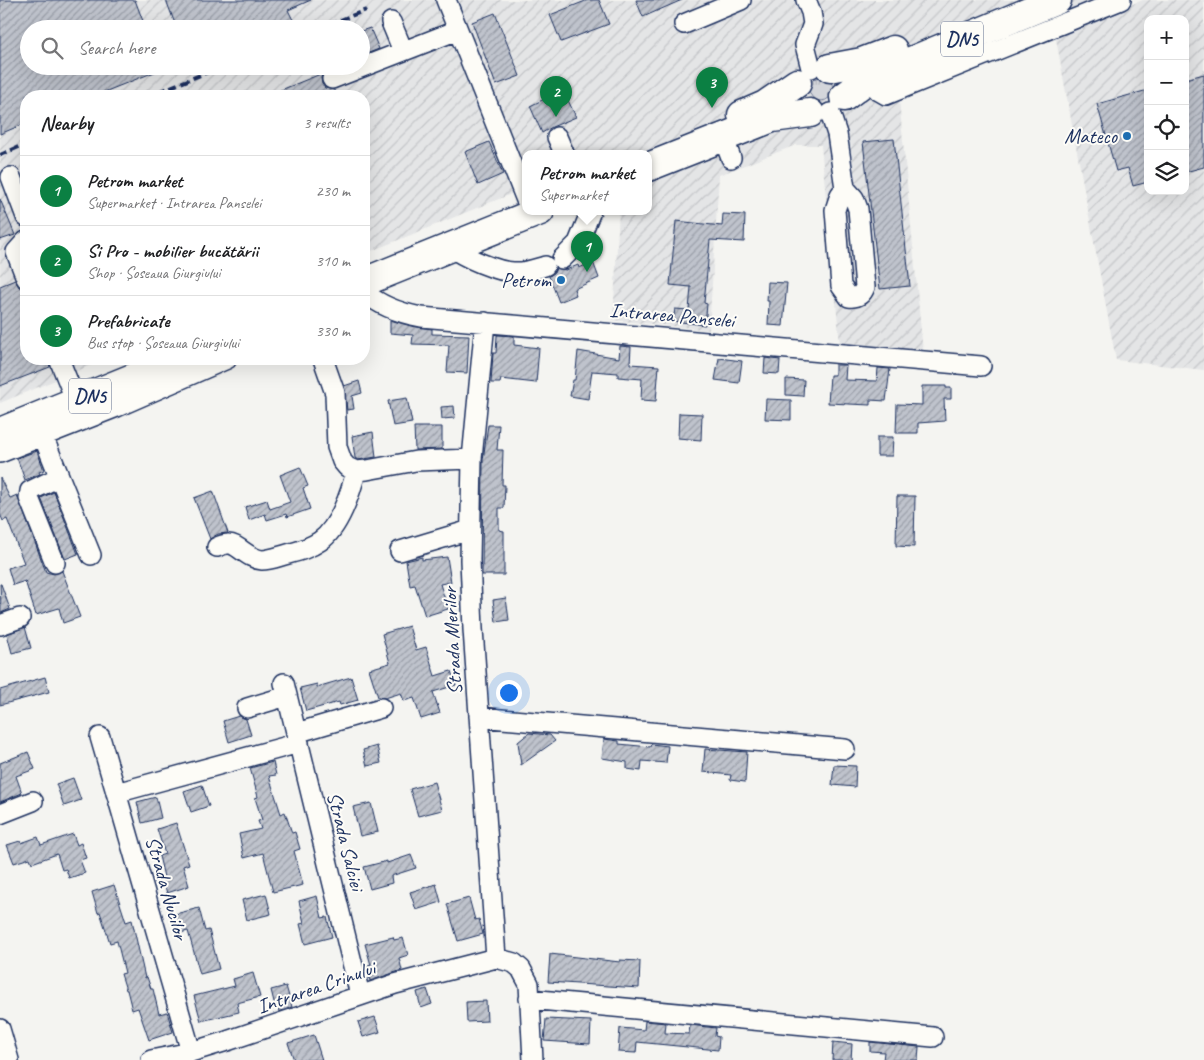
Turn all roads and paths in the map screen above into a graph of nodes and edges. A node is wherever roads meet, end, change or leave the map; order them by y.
1 (446, 0) edge
2 (741, 0) edge
3 (806, 0) edge
4 (1015, 0) edge
5 (1057, 0) edge
6 (1121, 0) edge
7 (391, 22) dead end
8 (684, 24) dead end
9 (458, 30) junction
10 (402, 51) junction
11 (370, 64) edge
12 (812, 73) junction
13 (342, 75) edge
14 (332, 79) dead end
15 (868, 79) junction
16 (828, 108) junction
17 (652, 151) edge
18 (652, 166) edge
19 (11, 177) dead end
20 (845, 188) junction
21 (522, 192) edge
22 (20, 201) edge
23 (522, 204) edge
24 (530, 215) edge
25 (589, 215) edge
26 (450, 247) junction
27 (20, 248) edge
28 (20, 262) edge
29 (370, 267) edge
30 (370, 290) edge
31 (370, 296) edge
32 (485, 322) junction
33 (61, 365) edge
34 (130, 365) edge
35 (164, 365) edge
36 (213, 365) edge
37 (325, 365) edge
38 (982, 366) dead end
39 (71, 389) junction
40 (0, 418) edge
41 (0, 432) edge
42 (43, 436) junction
43 (0, 453) edge
44 (472, 459) junction
45 (356, 471) junction
46 (59, 477) junction
47 (470, 530) junction
48 (217, 547) dead end
49 (400, 551) dead end
50 (91, 555) dead end
51 (55, 563) dead end
52 (20, 618) dead end
53 (0, 625) edge
54 (247, 708) dead end
55 (381, 708) dead end
56 (479, 717) junction
57 (100, 737) dead end
58 (297, 738) junction
59 (845, 749) dead end
60 (116, 793) junction
61 (33, 802) dead end
62 (0, 814) edge
63 (496, 958) junction
64 (360, 995) junction
65 (529, 999) junction
66 (0, 1029) edge
67 (933, 1037) dead end
68 (191, 1052) junction
69 (9, 1060) edge
70 (151, 1060) edge
71 (533, 1060) edge

1 - 9 street
2 - 8 street
3 - 12 street
4 - 12 highway, DN5
5 - 15 highway, DN5
6 - 15 street
7 - 10 street
9 - 10 street
9 - 21 street
10 - 11 street
12 - 16 highway
12 - 16 highway
12 - 17 highway, DN5
13 - 14 street
15 - 16 highway, DN5
16 - 18 highway, DN5
16 - 20 street
19 - 22 street
20 - 20 street
23 - 29 highway
24 - 26 highway
25 - 26 street
26 - 30 highway
27 - 28 street
31 - 32 street, Intrarea Panselei
32 - 38 street, Intrarea Panselei
32 - 44 street, Strada Merilor
33 - 39 street
34 - 39 highway, DN5
35 - 41 highway, DN5
36 - 42 street
37 - 45 street
39 - 40 highway, DN5
42 - 43 street
42 - 46 street
44 - 45 street
44 - 47 street, Strada Merilor
45 - 48 street
46 - 50 street
46 - 51 street
47 - 49 street
47 - 56 street, Strada Merilor
52 - 53 street
54 - 58 street, Strada Salciei
55 - 58 street
56 - 59 street
56 - 63 street, Strada Merilor
57 - 60 street, Strada Nucilor
58 - 60 street
58 - 64 street, Strada Salciei
60 - 68 street, Strada Nucilor
61 - 62 street
63 - 64 street, Intrarea Crinului
63 - 65 street
64 - 68 street, Intrarea Crinului
65 - 67 street
65 - 71 street
66 - 69 street
68 - 70 street, Intrarea Crinului

